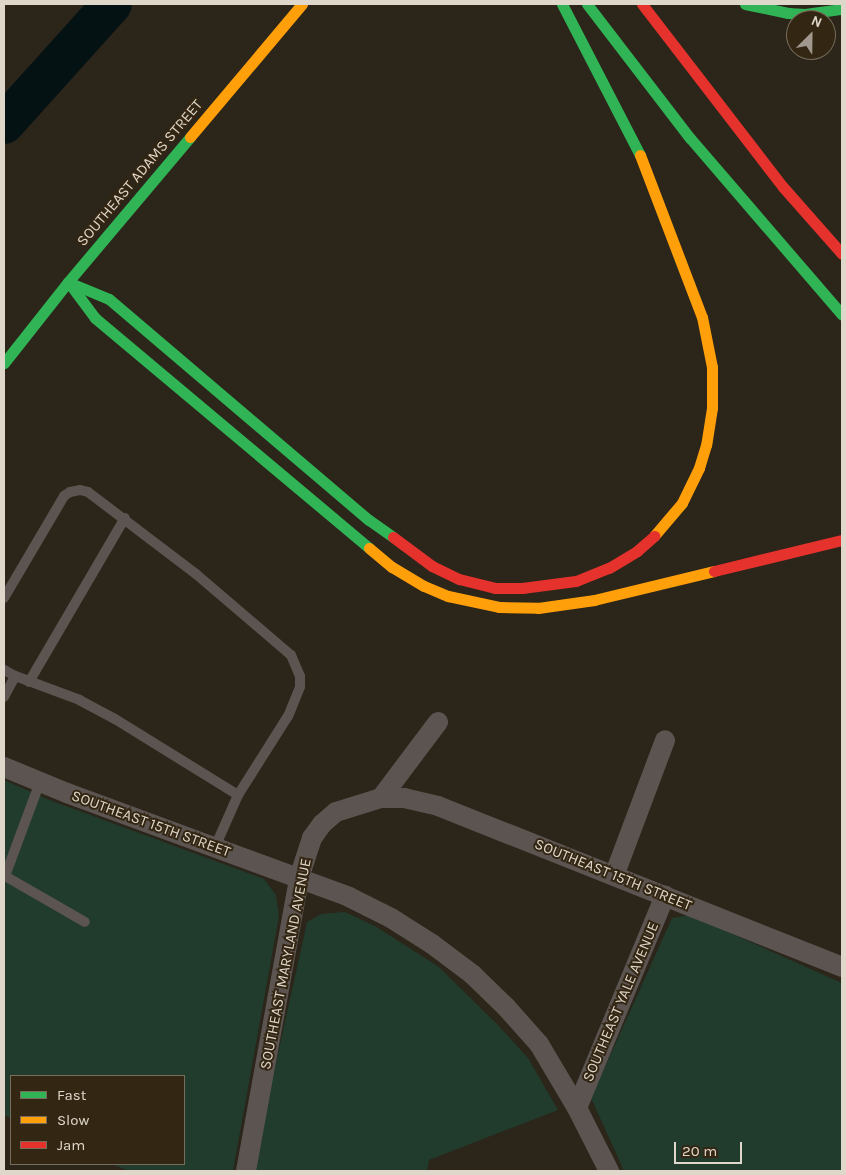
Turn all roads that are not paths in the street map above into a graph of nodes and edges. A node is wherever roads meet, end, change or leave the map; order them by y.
1 (302, 4) edge
2 (562, 4) edge
3 (587, 4) edge
4 (642, 4) edge
5 (745, 4) edge
6 (842, 9) edge
7 (842, 254) edge
8 (68, 282) junction
9 (842, 315) edge
10 (4, 363) edge
11 (125, 518) junction
12 (842, 540) edge
13 (4, 598) edge
14 (4, 670) edge
15 (15, 676) junction
16 (29, 682) junction
17 (4, 697) edge
18 (438, 722) dead end
19 (665, 740) dead end
20 (4, 767) edge
21 (40, 782) junction
22 (238, 795) junction
23 (381, 798) junction
24 (215, 847) junction
25 (614, 876) junction
26 (299, 878) junction
27 (665, 896) junction
28 (85, 922) dead end
29 (842, 967) edge
30 (576, 1108) junction
31 (246, 1171) edge
32 (608, 1171) edge

1 - 8 main road, SOUTHEAST ADAMS STREET
2 - 8 main road
3 - 9 main road
4 - 7 main road
5 - 6 main road
8 - 10 main road, SOUTHEAST ADAMS STREET
8 - 12 main road
11 - 13 lane
11 - 16 lane
11 - 22 lane
14 - 15 lane
15 - 16 lane
15 - 17 lane
16 - 22 lane
18 - 23 street
19 - 25 street
20 - 21 street, SOUTHEAST 15TH STREET
21 - 24 street, SOUTHEAST 15TH STREET
21 - 28 lane
22 - 24 lane
23 - 25 street, SOUTHEAST 15TH STREET
23 - 26 street, SOUTHEAST MARYLAND AVENUE
24 - 26 street, SOUTHEAST 15TH STREET
25 - 27 street, SOUTHEAST 15TH STREET
26 - 30 street, SOUTHEAST 15TH STREET
26 - 31 street, SOUTHEAST MARYLAND AVENUE
27 - 29 street, SOUTHEAST 15TH STREET
27 - 30 street, SOUTHEAST YALE AVENUE
30 - 32 street, SOUTHEAST 15TH STREET

